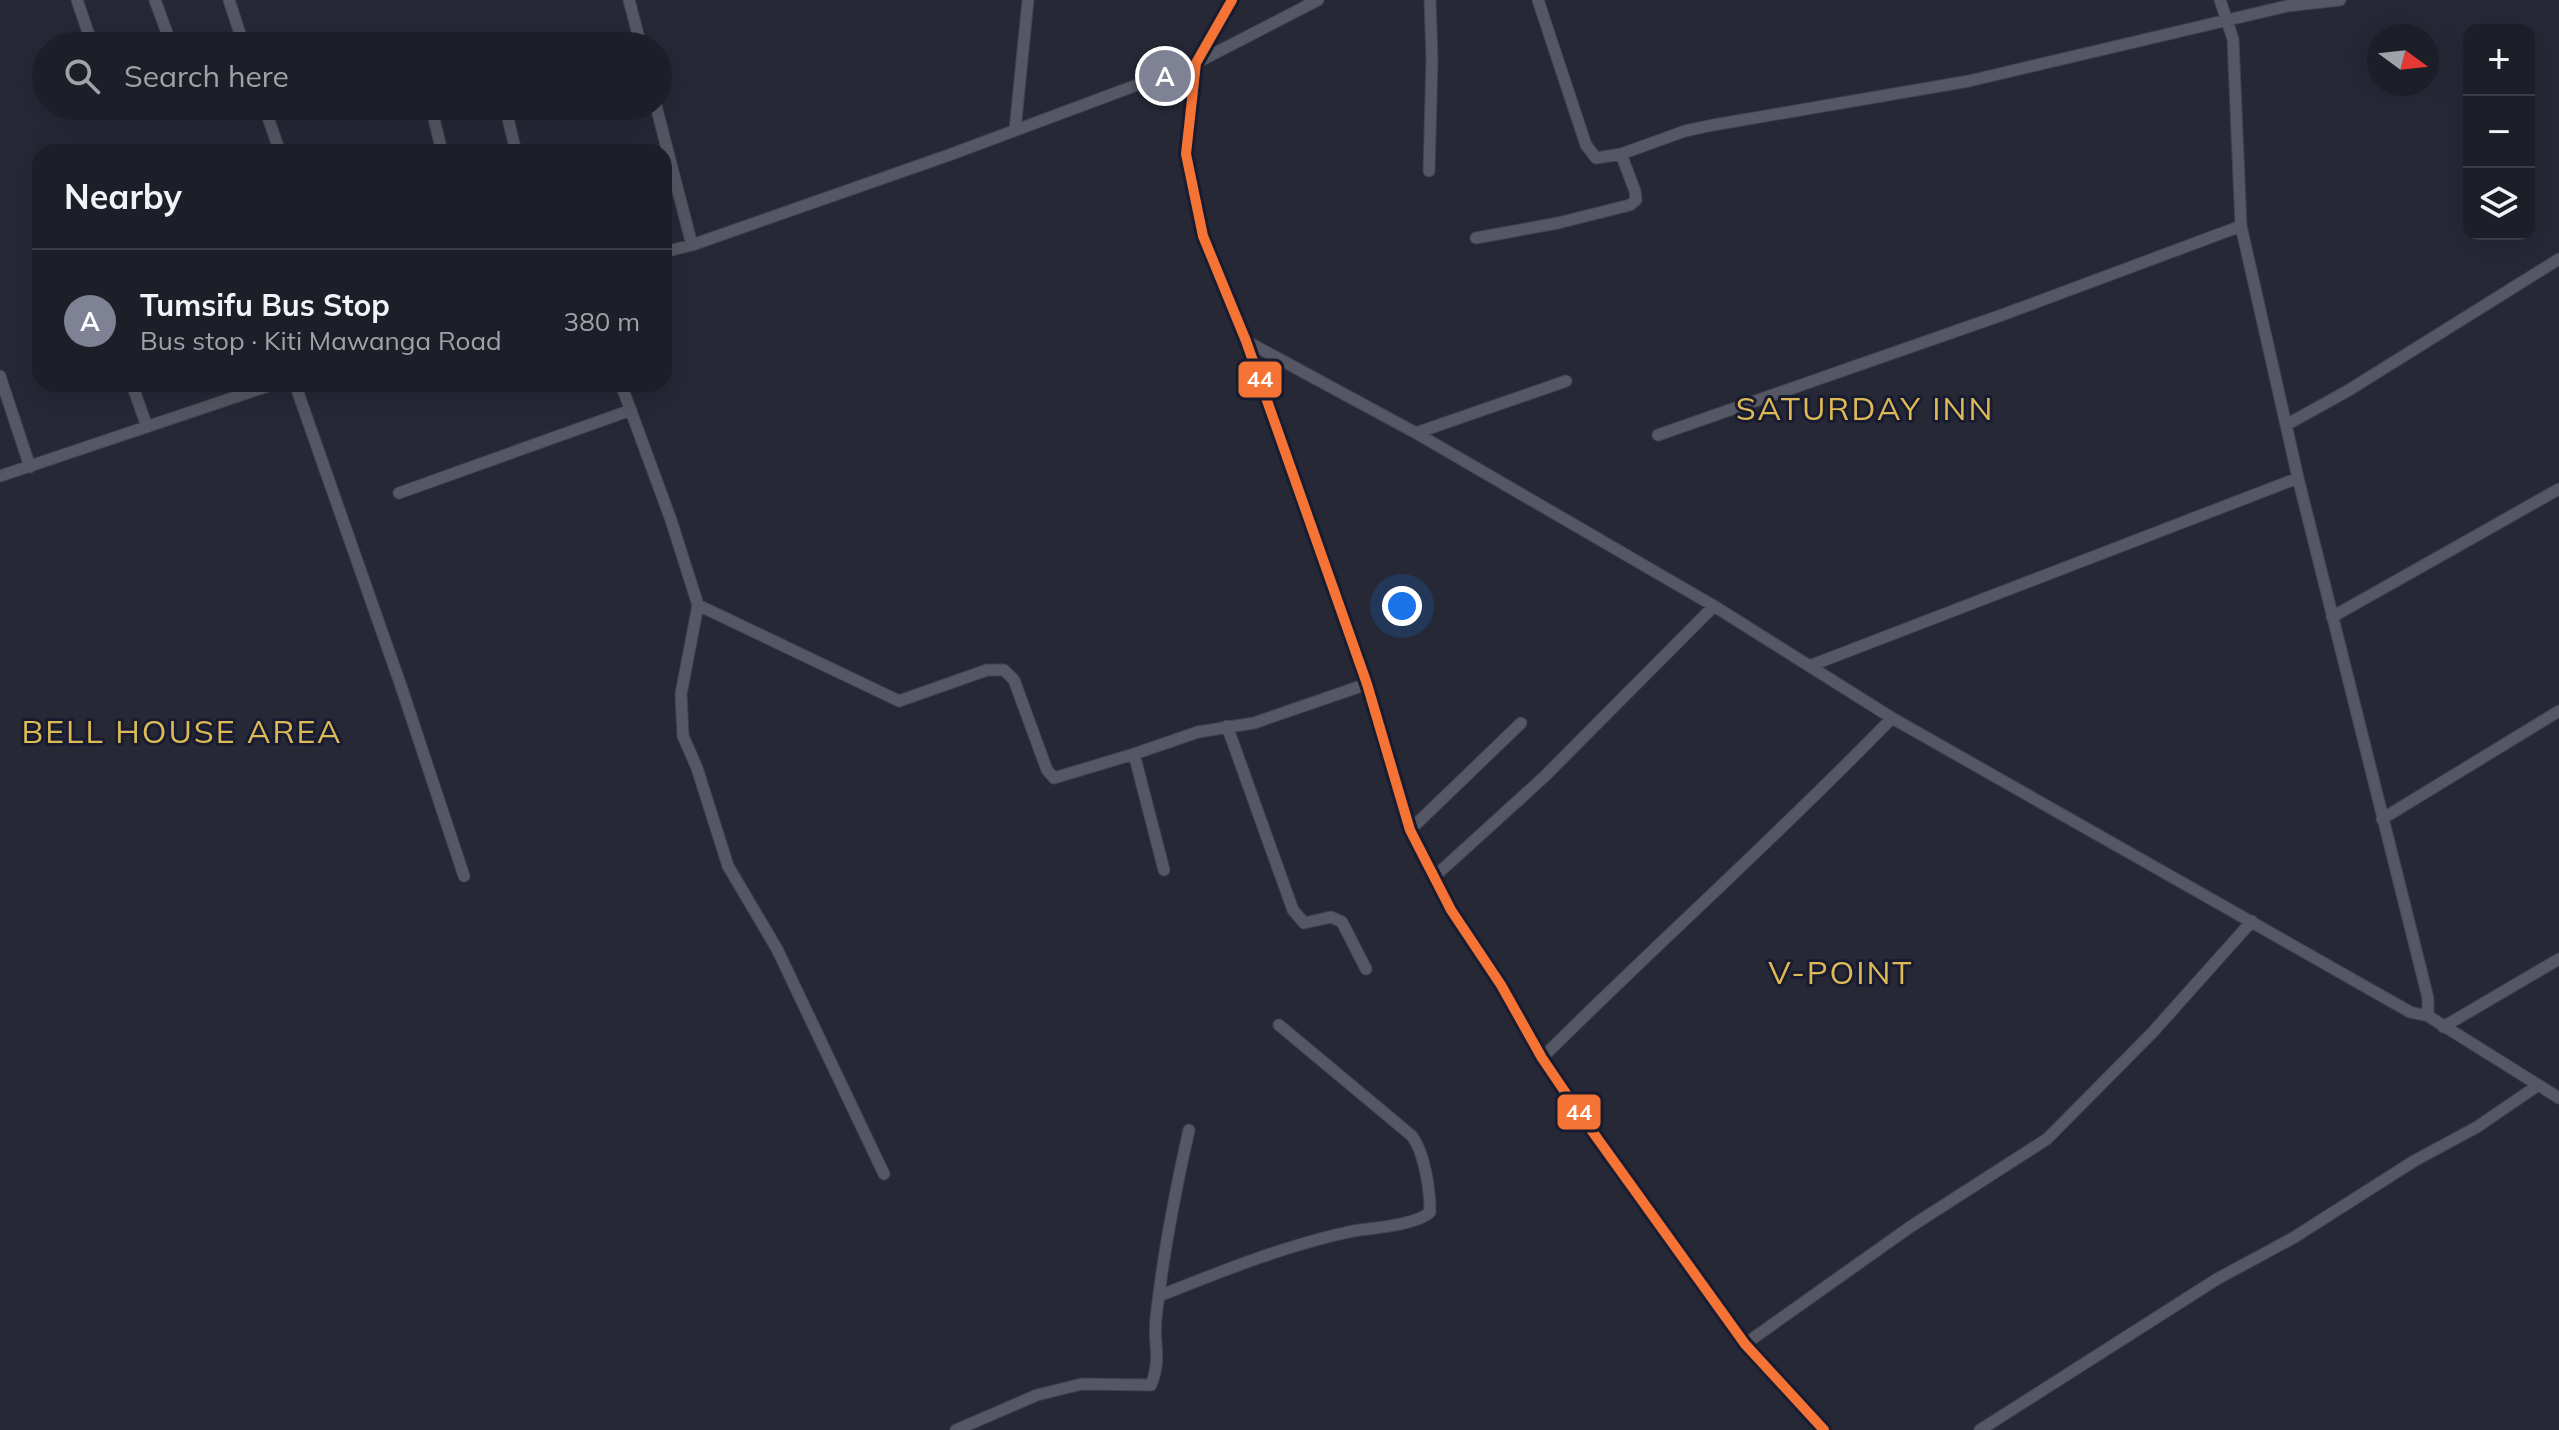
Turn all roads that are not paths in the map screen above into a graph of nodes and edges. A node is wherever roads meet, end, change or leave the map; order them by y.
1 (77, 0) edge
2 (155, 0) edge
3 (229, 0) edge
4 (629, 0) edge
5 (1028, 0) edge
6 (1232, 0) edge
7 (1318, 0) edge
8 (1430, 0) edge
9 (1538, 0) edge
10 (2220, 0) edge
11 (2340, 0) edge
12 (2286, 3) edge
13 (2228, 20) junction
14 (88, 32) edge
15 (167, 32) edge
16 (239, 32) edge
17 (637, 32) edge
18 (1196, 63) junction
19 (269, 120) edge
20 (434, 120) edge
21 (508, 120) edge
22 (660, 120) edge
23 (1015, 130) junction
24 (277, 144) edge
25 (440, 144) edge
26 (514, 144) edge
27 (666, 144) edge
28 (1621, 154) junction
29 (672, 168) edge
30 (1429, 171) dead end
31 (2241, 226) junction
32 (1476, 238) dead end
33 (692, 245) junction
34 (672, 250) edge
35 (2559, 259) edge
36 (1246, 341) junction
37 (0, 376) edge
38 (1566, 381) dead end
39 (135, 392) edge
40 (250, 392) edge
41 (298, 392) edge
42 (624, 392) edge
43 (631, 410) junction
44 (2286, 425) junction
45 (147, 427) junction
46 (1416, 433) junction
47 (1658, 435) dead end
48 (30, 467) junction
49 (0, 476) edge
50 (2298, 478) junction
51 (2559, 489) edge
52 (399, 493) dead end
53 (698, 605) junction
54 (1714, 606) junction
55 (2332, 617) junction
56 (1812, 665) junction
57 (1367, 684) junction
58 (2559, 711) edge
59 (1892, 718) junction
60 (1521, 723) dead end
61 (1227, 726) junction
62 (1134, 754) junction
63 (2382, 819) junction
64 (1410, 830) junction
65 (1164, 870) dead end
66 (464, 876) dead end
67 (1434, 877) junction
68 (2252, 921) junction
69 (2559, 959) edge
70 (1366, 969) dead end
71 (2428, 1016) junction
72 (1279, 1025) dead end
73 (2443, 1027) junction
74 (1542, 1058) junction
75 (2537, 1086) junction
76 (2559, 1098) edge
77 (1189, 1130) dead end
78 (884, 1174) dead end
79 (1159, 1296) junction
80 (1745, 1344) junction
81 (956, 1430) edge
82 (1824, 1430) edge
83 (1980, 1430) edge

1 - 14 street
2 - 15 street
3 - 16 street
4 - 17 street
5 - 23 street
6 - 18 street
7 - 18 street
8 - 30 street
9 - 28 street
10 - 13 street
11 - 12 street
12 - 13 street
13 - 28 street
13 - 31 street
18 - 23 street
18 - 36 street
19 - 24 street
20 - 25 street
21 - 26 street
22 - 27 street
23 - 33 street
28 - 32 street
29 - 33 street
31 - 44 street
31 - 47 street
33 - 34 street
35 - 44 street
36 - 46 street
36 - 57 street
37 - 48 street
38 - 46 street
39 - 45 street
40 - 45 street
41 - 66 street
42 - 43 street
43 - 52 street
43 - 53 street
44 - 50 street
45 - 48 street
46 - 54 street
48 - 49 street
50 - 55 street
50 - 56 street
51 - 55 street
53 - 62 street
53 - 78 street
54 - 56 street
54 - 67 street
55 - 63 street
56 - 59 street
57 - 61 street
57 - 64 street
58 - 63 street
59 - 68 street
59 - 74 street
60 - 64 street
61 - 62 street
61 - 70 street
62 - 65 street
63 - 71 street
64 - 67 street
67 - 74 street
68 - 71 street
68 - 80 street
69 - 73 street
71 - 73 street
72 - 79 street
73 - 75 street
74 - 80 street
75 - 76 street
75 - 83 street
77 - 79 street
79 - 81 street
80 - 82 street

